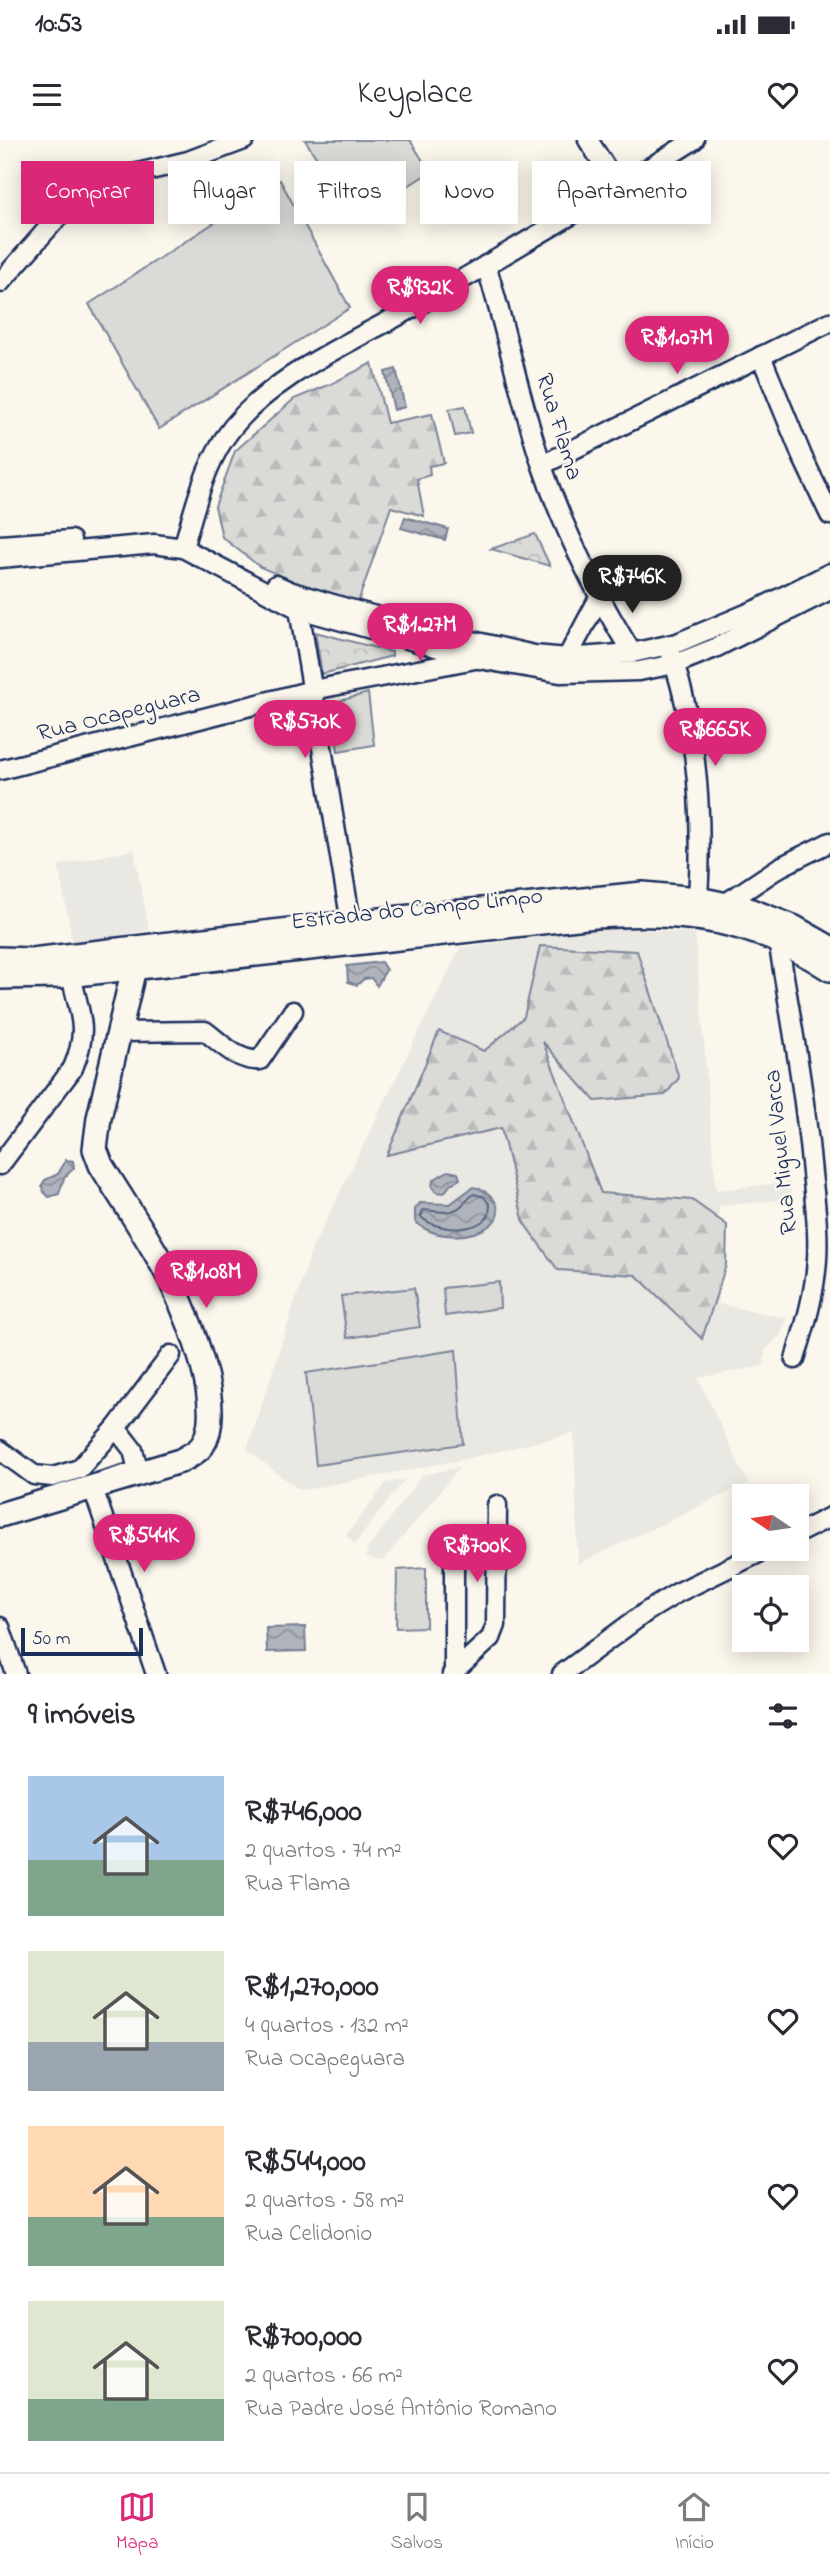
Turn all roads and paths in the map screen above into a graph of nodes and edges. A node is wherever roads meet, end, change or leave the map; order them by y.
1 (589, 140) edge
2 (694, 140) edge
3 (242, 141) edge
4 (602, 161) edge
5 (661, 161) edge
6 (557, 224) edge
7 (486, 265) junction
8 (0, 283) edge
9 (830, 322) edge
10 (761, 356) junction
11 (542, 465) junction
12 (830, 515) edge
13 (122, 542) junction
14 (185, 543) junction
15 (0, 545) edge
16 (0, 558) edge
17 (830, 573) edge
18 (830, 590) edge
19 (598, 598) junction
20 (299, 602) junction
21 (668, 645) junction
22 (484, 652) junction
23 (632, 653) junction
24 (567, 658) junction
25 (675, 664) junction
26 (313, 690) junction
27 (0, 770) edge
28 (830, 842) edge
29 (698, 899) junction
30 (723, 905) junction
31 (351, 923) junction
32 (778, 940) junction
33 (830, 948) edge
34 (137, 958) junction
35 (0, 959) edge
36 (830, 969) edge
37 (71, 974) junction
38 (0, 977) edge
39 (293, 1011) dead end
40 (119, 1032) junction
41 (0, 1165) edge
42 (171, 1355) dead end
43 (795, 1359) dead end
44 (116, 1428) junction
45 (0, 1450) edge
46 (139, 1474) junction
47 (93, 1488) junction
48 (497, 1505) dead end
49 (0, 1515) edge
50 (830, 1517) edge
51 (809, 1528) edge
52 (454, 1560) dead end
53 (742, 1561) edge
54 (0, 1627) edge
55 (453, 1673) edge
56 (16, 1674) edge
57 (156, 1674) edge
58 (562, 1674) edge

1 - 4 street
2 - 5 street
3 - 8 street
6 - 7 street
7 - 11 street, Rua Flama
7 - 14 street
9 - 10 street
10 - 11 street
10 - 12 street
11 - 19 street, Rua Flama
13 - 14 street
13 - 15 street
13 - 16 street
14 - 20 street
17 - 21 street
18 - 25 street
19 - 23 street, Rua Flama
19 - 24 street
20 - 22 street
20 - 26 street
21 - 23 street
21 - 25 street
22 - 24 street
22 - 25 street
22 - 26 street, Rua Ocapeguara
23 - 24 street
25 - 29 street
26 - 27 street, Rua Ocapeguara
26 - 31 street
28 - 30 street
29 - 30 main road, Estrada do Campo Limpo
29 - 31 main road, Estrada do Campo Limpo
30 - 33 main road, Estrada do Campo Limpo
31 - 34 main road, Estrada do Campo Limpo
32 - 34 main road, Estrada do Campo Limpo
32 - 36 main road, Estrada do Campo Limpo
32 - 43 street, Rua Miguel Varca
34 - 35 main road, Estrada do Campo Limpo
34 - 37 main road, Estrada do Campo Limpo
34 - 40 main road
37 - 38 main road, Estrada do Campo Limpo
37 - 41 street
39 - 40 street
40 - 46 main road
42 - 44 street
44 - 45 street
44 - 46 street
46 - 47 main road
47 - 49 main road
47 - 57 street
48 - 55 street
50 - 51 street
52 - 55 street
53 - 58 street
54 - 56 street

